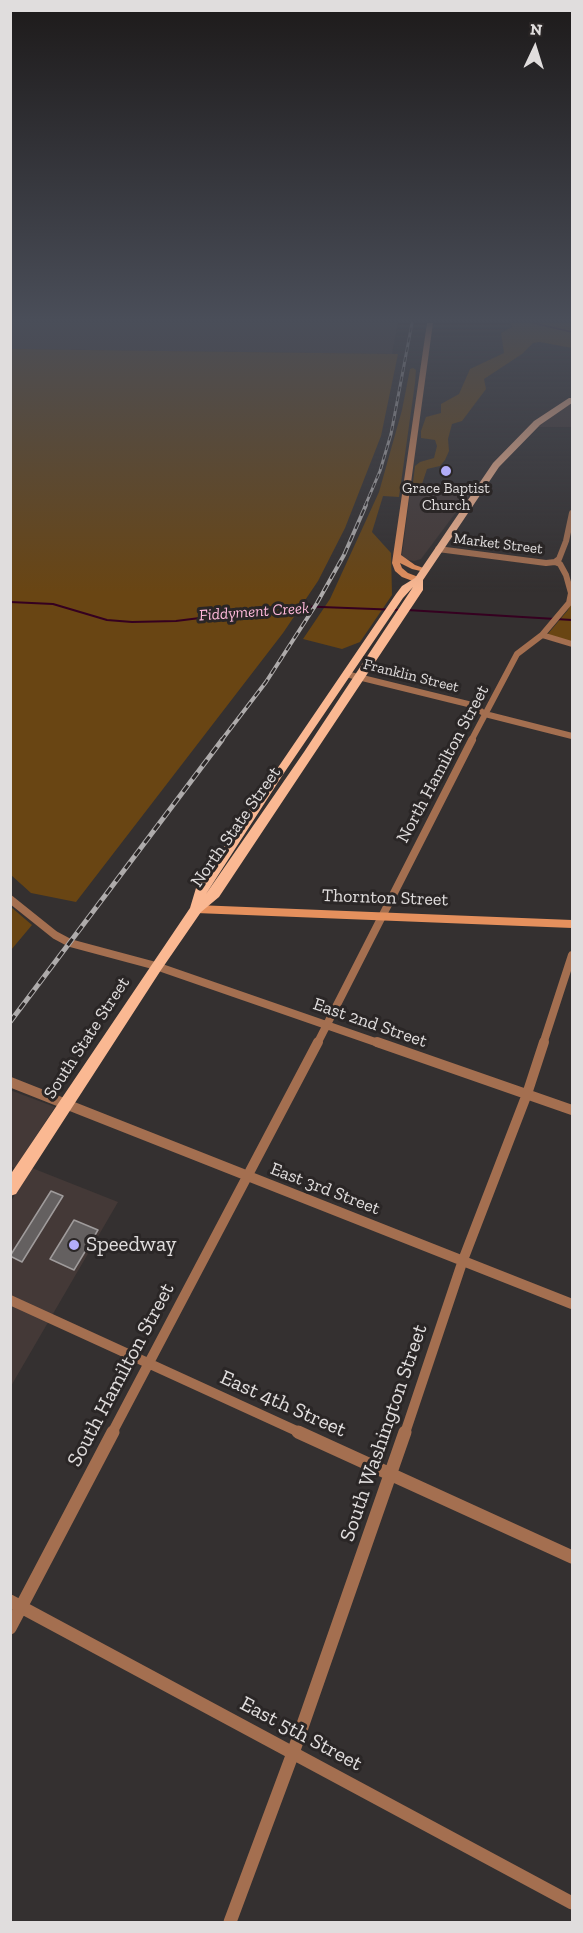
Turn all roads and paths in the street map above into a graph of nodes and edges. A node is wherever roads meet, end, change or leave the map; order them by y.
1 (418, 413) edge
2 (552, 413) edge
3 (572, 515) edge
4 (438, 549) junction
5 (398, 556) junction
6 (555, 562) junction
7 (425, 570) junction
8 (418, 580) junction
9 (542, 635) junction
10 (573, 644) edge
11 (346, 674) junction
12 (360, 677) junction
13 (485, 714) junction
14 (573, 736) edge
15 (10, 899) edge
16 (196, 909) junction
17 (381, 916) junction
18 (573, 924) edge
19 (573, 955) edge
20 (156, 966) junction
21 (327, 1025) junction
22 (10, 1082) edge
23 (527, 1095) junction
24 (66, 1106) junction
25 (573, 1110) edge
26 (248, 1176) junction
27 (10, 1189) edge
28 (463, 1260) junction
29 (10, 1300) edge
30 (573, 1304) edge
31 (149, 1364) junction
32 (391, 1474) junction
33 (573, 1557) edge
34 (16, 1604) edge
35 (10, 1628) edge
36 (293, 1753) junction
37 (573, 1903) edge
38 (230, 1923) edge

1 - 5 main road
2 - 4 main road, North State Street
3 - 6 street
4 - 6 street, Market Street
4 - 7 main road, North State Street
5 - 7 main road
5 - 8 main road
6 - 9 street, North Hamilton Street
7 - 8 main road, North State Street
8 - 11 main road, North State Street
8 - 12 main road, North State Street
9 - 10 street
9 - 13 street, North Hamilton Street
11 - 12 street, Franklin Street
11 - 16 main road, North State Street
12 - 13 street, Franklin Street
12 - 16 main road, North State Street
13 - 14 street, Franklin Street
13 - 17 street, North Hamilton Street
15 - 20 street, East 2nd Street
16 - 17 main road, Thornton Street
16 - 20 main road, South State Street
17 - 18 main road, Thornton Street
17 - 21 street, South Hamilton Street
19 - 23 street, South Washington Street
20 - 21 street, East 2nd Street
20 - 24 main road, South State Street
21 - 23 street, East 2nd Street
21 - 26 street, South Hamilton Street
22 - 24 street, East 3rd Street
23 - 25 street, East 2nd Street
23 - 28 street, South Washington Street
24 - 26 street, East 3rd Street
24 - 27 main road, South State Street
26 - 28 street, East 3rd Street
26 - 31 street, South Hamilton Street
28 - 30 street, East 3rd Street
28 - 32 street, South Washington Street
29 - 31 street, East 4th Street
31 - 32 street, East 4th Street
31 - 34 street, South Hamilton Street
32 - 33 street, East 4th Street
32 - 36 street, South Washington Street
34 - 35 street, South Hamilton Street
34 - 36 street, East 5th Street
36 - 37 street, East 5th Street
36 - 38 street, South Washington Street

